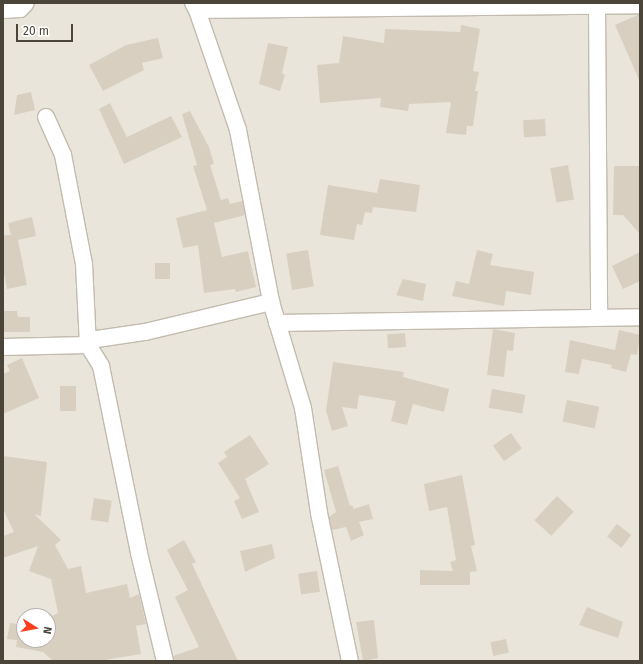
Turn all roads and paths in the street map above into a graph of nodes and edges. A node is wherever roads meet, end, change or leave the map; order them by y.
1 (26, 3) edge
2 (597, 4) edge
3 (195, 6) edge
4 (640, 6) edge
5 (3, 10) edge
6 (46, 117) dead end
7 (271, 302) junction
8 (599, 317) junction
9 (640, 317) edge
10 (277, 324) junction
11 (88, 345) junction
12 (3, 347) edge
13 (165, 661) edge
14 (350, 661) edge

1 - 5 street
2 - 3 street
2 - 4 street
2 - 8 street
3 - 7 street
6 - 11 street
7 - 10 street
7 - 11 street
8 - 9 street
8 - 10 street
10 - 14 street
11 - 12 street
11 - 13 street

